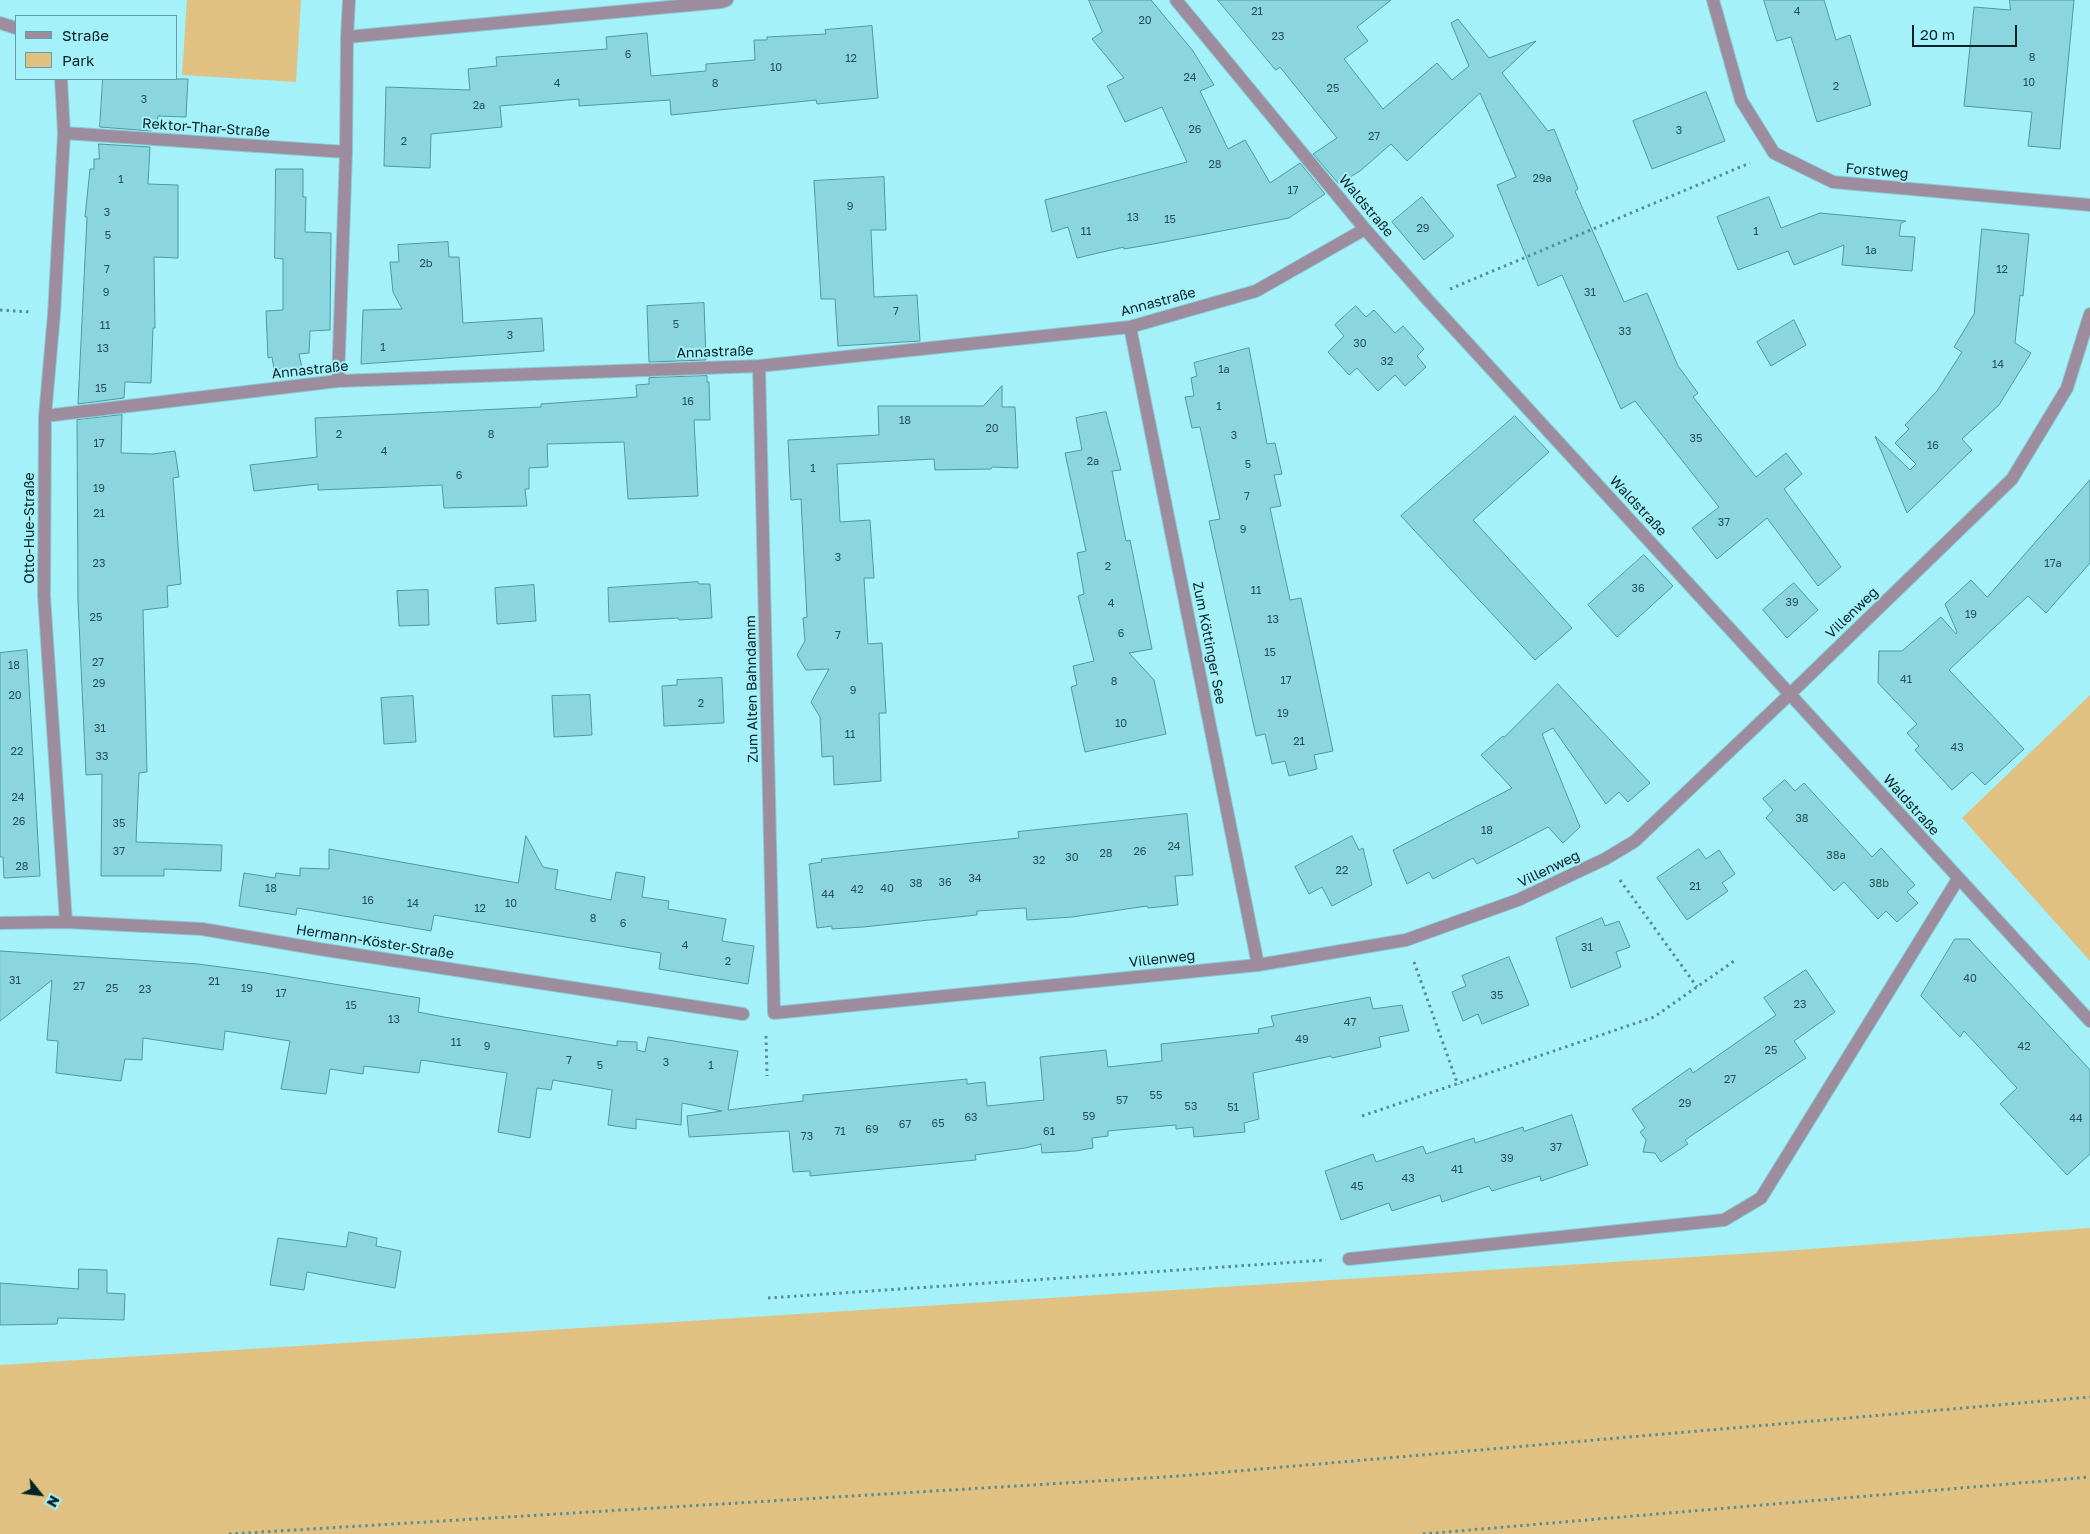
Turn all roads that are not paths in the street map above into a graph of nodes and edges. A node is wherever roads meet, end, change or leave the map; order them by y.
1 (348, 0) edge
2 (727, 0) edge
3 (1176, 0) edge
4 (1713, 0) edge
5 (347, 37) junction
6 (61, 80) edge
7 (64, 133) junction
8 (346, 152) junction
9 (2090, 206) edge
10 (1365, 229) junction
11 (2090, 314) edge
12 (1130, 327) junction
13 (759, 366) junction
14 (338, 381) junction
15 (45, 416) junction
16 (1790, 694) junction
17 (1958, 879) junction
18 (66, 922) junction
19 (0, 923) edge
20 (1258, 965) junction
21 (774, 1012) joint
22 (743, 1014) dead end
23 (2090, 1020) edge
24 (1349, 1259) road end

1 - 5 street
2 - 5 street
3 - 10 street, Waldstraße
4 - 9 street, Forstweg
5 - 8 street
6 - 7 street, Otto-Hue-Straße
7 - 8 street, Rektor-Thar-Straße
7 - 15 street, Otto-Hue-Straße
8 - 14 street
10 - 12 street, Annastraße
10 - 16 street, Waldstraße
11 - 16 street, Villenweg
12 - 13 street, Annastraße
12 - 20 street, Zum Köttinger See
13 - 14 street, Annastraße
13 - 21 street, Zum Alten Bahndamm
14 - 15 street, Annastraße
15 - 18 street, Otto-Hue-Straße
16 - 17 street, Waldstraße
16 - 20 street, Villenweg
17 - 23 street, Waldstraße
17 - 24 street
18 - 19 street, Hermann-Köster-Straße
18 - 22 street, Hermann-Köster-Straße
20 - 21 street, Villenweg

